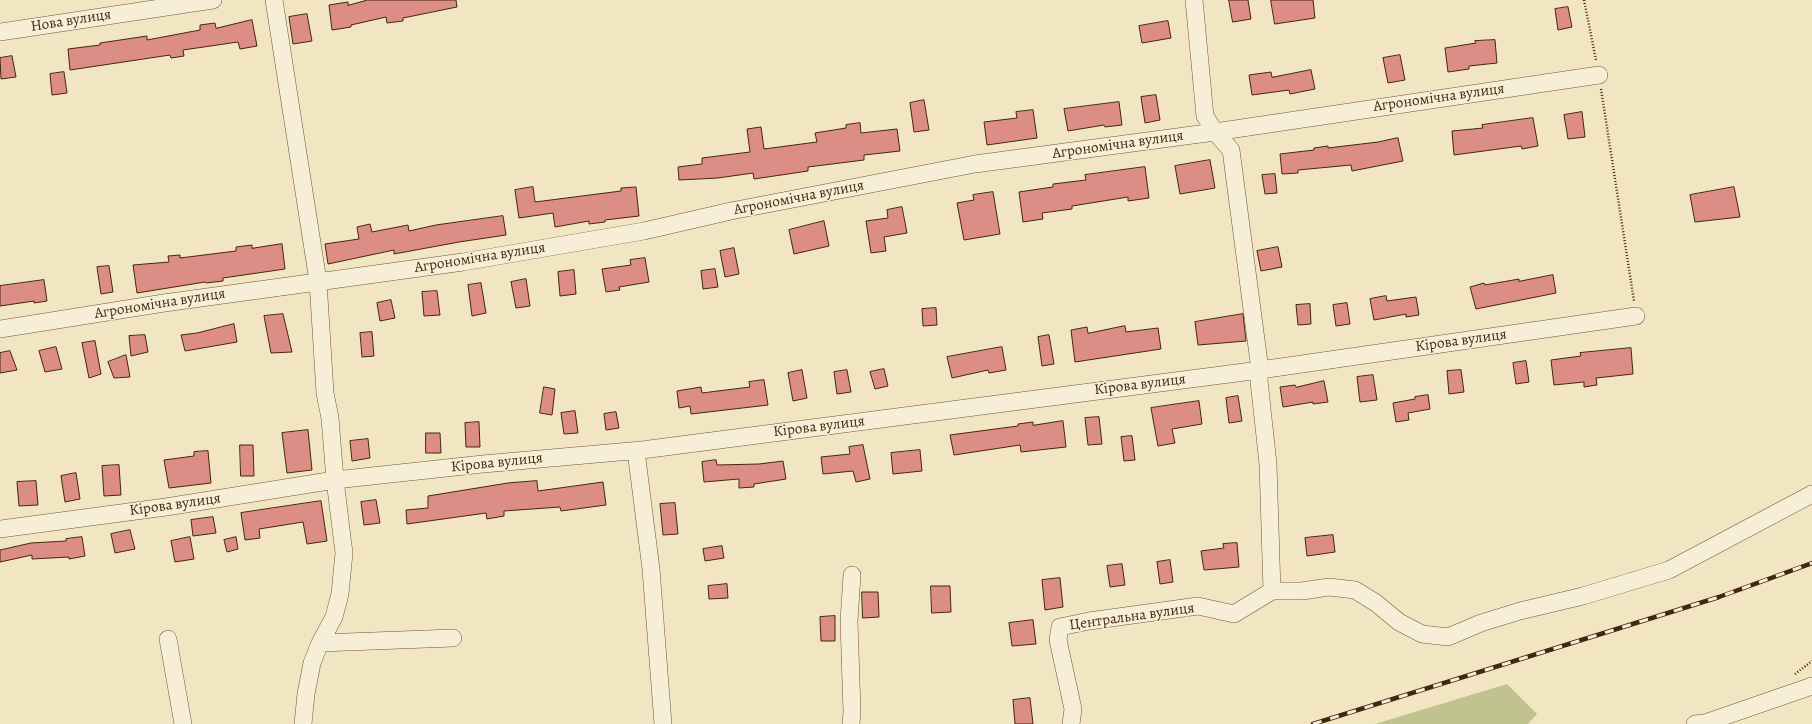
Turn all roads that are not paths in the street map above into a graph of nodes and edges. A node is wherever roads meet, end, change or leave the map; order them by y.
1 (213, 0) edge
2 (274, 0) edge
3 (1194, 0) edge
4 (0, 32) edge
5 (1599, 75) road end
6 (1216, 132) junction
7 (318, 281) junction
8 (1636, 316) road end
9 (0, 329) edge
10 (1260, 370) junction
11 (636, 451) junction
12 (335, 480) junction
13 (1812, 494) edge
14 (0, 530) edge
15 (852, 574) dead end
16 (1272, 591) junction
17 (453, 638) dead end
18 (168, 639) dead end
19 (320, 643) junction
20 (1812, 686) edge
21 (183, 724) edge
22 (303, 724) edge
23 (663, 724) edge
24 (851, 724) edge
25 (1071, 724) edge
26 (1696, 724) edge

1 - 4 street, Нова вулиця
2 - 7 street
3 - 6 street
5 - 6 street, Агрономічна вулиця
6 - 7 street, Агрономічна вулиця
6 - 10 street
7 - 9 street, Агрономічна вулиця
7 - 12 street
8 - 10 street, Кірова вулиця
10 - 11 street, Кірова вулиця
10 - 16 street
11 - 12 street, Кірова вулиця
11 - 23 street
12 - 14 street, Кірова вулиця
12 - 19 street
13 - 16 street
15 - 24 street
16 - 25 street, Центральна вулиця
17 - 19 street
18 - 21 street
19 - 22 street
20 - 26 street

